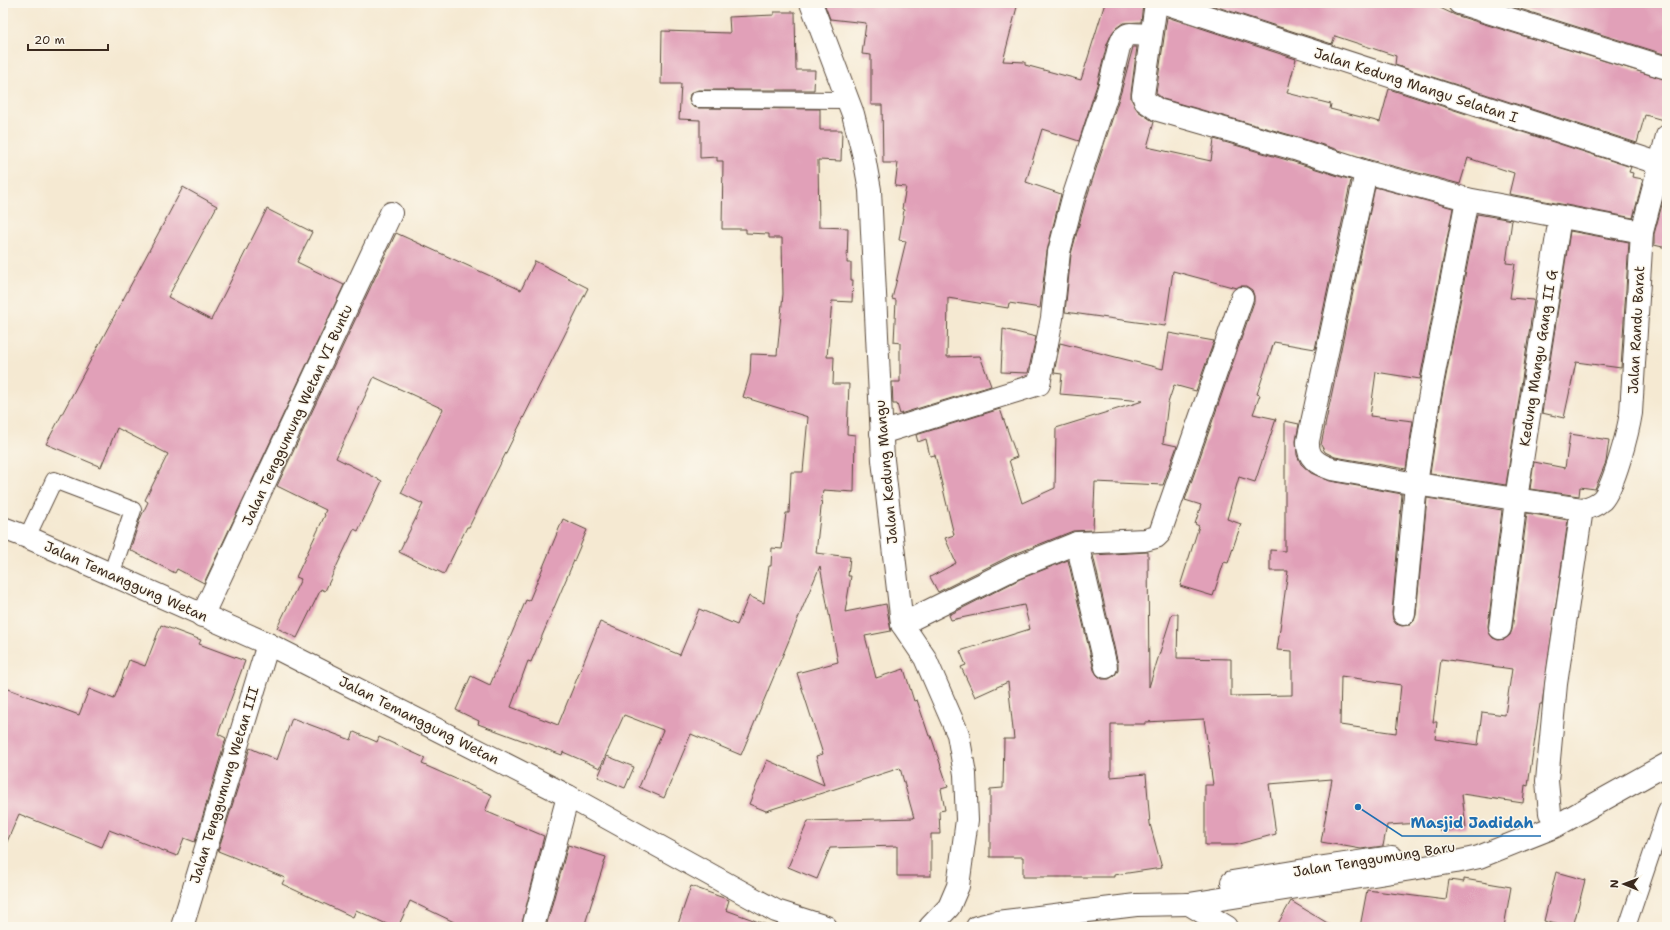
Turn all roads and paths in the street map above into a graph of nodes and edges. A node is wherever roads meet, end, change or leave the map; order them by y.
1 (811, 3) edge
2 (1156, 3) edge
3 (1165, 3) edge
4 (1459, 3) edge
5 (1151, 35) junction
6 (1667, 68) edge
7 (698, 99) dead end
8 (848, 100) junction
9 (1667, 136) edge
10 (1663, 165) edge
11 (1366, 172) junction
12 (1467, 199) junction
13 (391, 213) dead end
14 (1560, 217) junction
15 (1642, 232) junction
16 (1242, 298) dead end
17 (881, 433) junction
18 (1416, 484) junction
19 (1516, 499) junction
20 (1582, 509) junction
21 (3, 528) edge
22 (27, 537) junction
23 (1077, 542) junction
24 (111, 574) junction
25 (209, 604) junction
26 (1404, 614) dead end
27 (902, 624) junction
28 (1500, 628) dead end
29 (268, 644) junction
30 (1106, 667) dead end
31 (1667, 751) edge
32 (1667, 764) edge
33 (568, 796) junction
34 (1667, 808) edge
35 (1550, 814) junction
36 (1189, 904) junction
37 (1136, 905) junction
38 (1056, 921) edge
39 (182, 927) edge
40 (532, 927) edge
41 (826, 927) edge
42 (930, 927) edge
43 (977, 927) edge
44 (1228, 927) edge
45 (1627, 927) edge

1 - 8 street, Jalan Kedung Mangu
2 - 5 street
3 - 10 street, Jalan Kedung Mangu Selatan I
4 - 6 street
5 - 11 street
5 - 17 street
7 - 8 lane
8 - 17 street, Jalan Kedung Mangu
9 - 10 street, Jalan Randu Barat
10 - 15 street, Jalan Randu Barat
11 - 12 street
11 - 18 street
12 - 14 street
12 - 18 street
13 - 25 street, Jalan Tenggumung Wetan VI Buntu
14 - 15 street
14 - 19 street, Kedung Mangu Gang II G
15 - 20 street, Jalan Randu Barat
16 - 23 street
17 - 27 street, Jalan Kedung Mangu
18 - 19 street
18 - 26 street
19 - 20 street
19 - 28 street, Kedung Mangu Gang II G
20 - 35 street
21 - 22 street, Jalan Temanggung Wetan
22 - 24 street, Jalan Temanggung Wetan
22 - 24 lane
23 - 27 street
23 - 30 street
24 - 25 street, Jalan Temanggung Wetan
25 - 29 street, Jalan Temanggung Wetan
27 - 42 street, Jalan Kedung Mangu
29 - 33 street, Jalan Temanggung Wetan
29 - 39 street, Jalan Tenggumung Wetan III
31 - 35 street, Jalan Tenggumung Baru
32 - 36 street, Jalan Tenggumung Baru
33 - 40 street
33 - 41 street, Jalan Temanggung Wetan
34 - 45 lane
35 - 37 street, Jalan Tenggumung Baru
36 - 37 street, Jalan Tenggumung Baru
36 - 44 street
37 - 38 street, Jalan Tenggumung Baru
38 - 43 street, Jalan Tenggumung Baru

